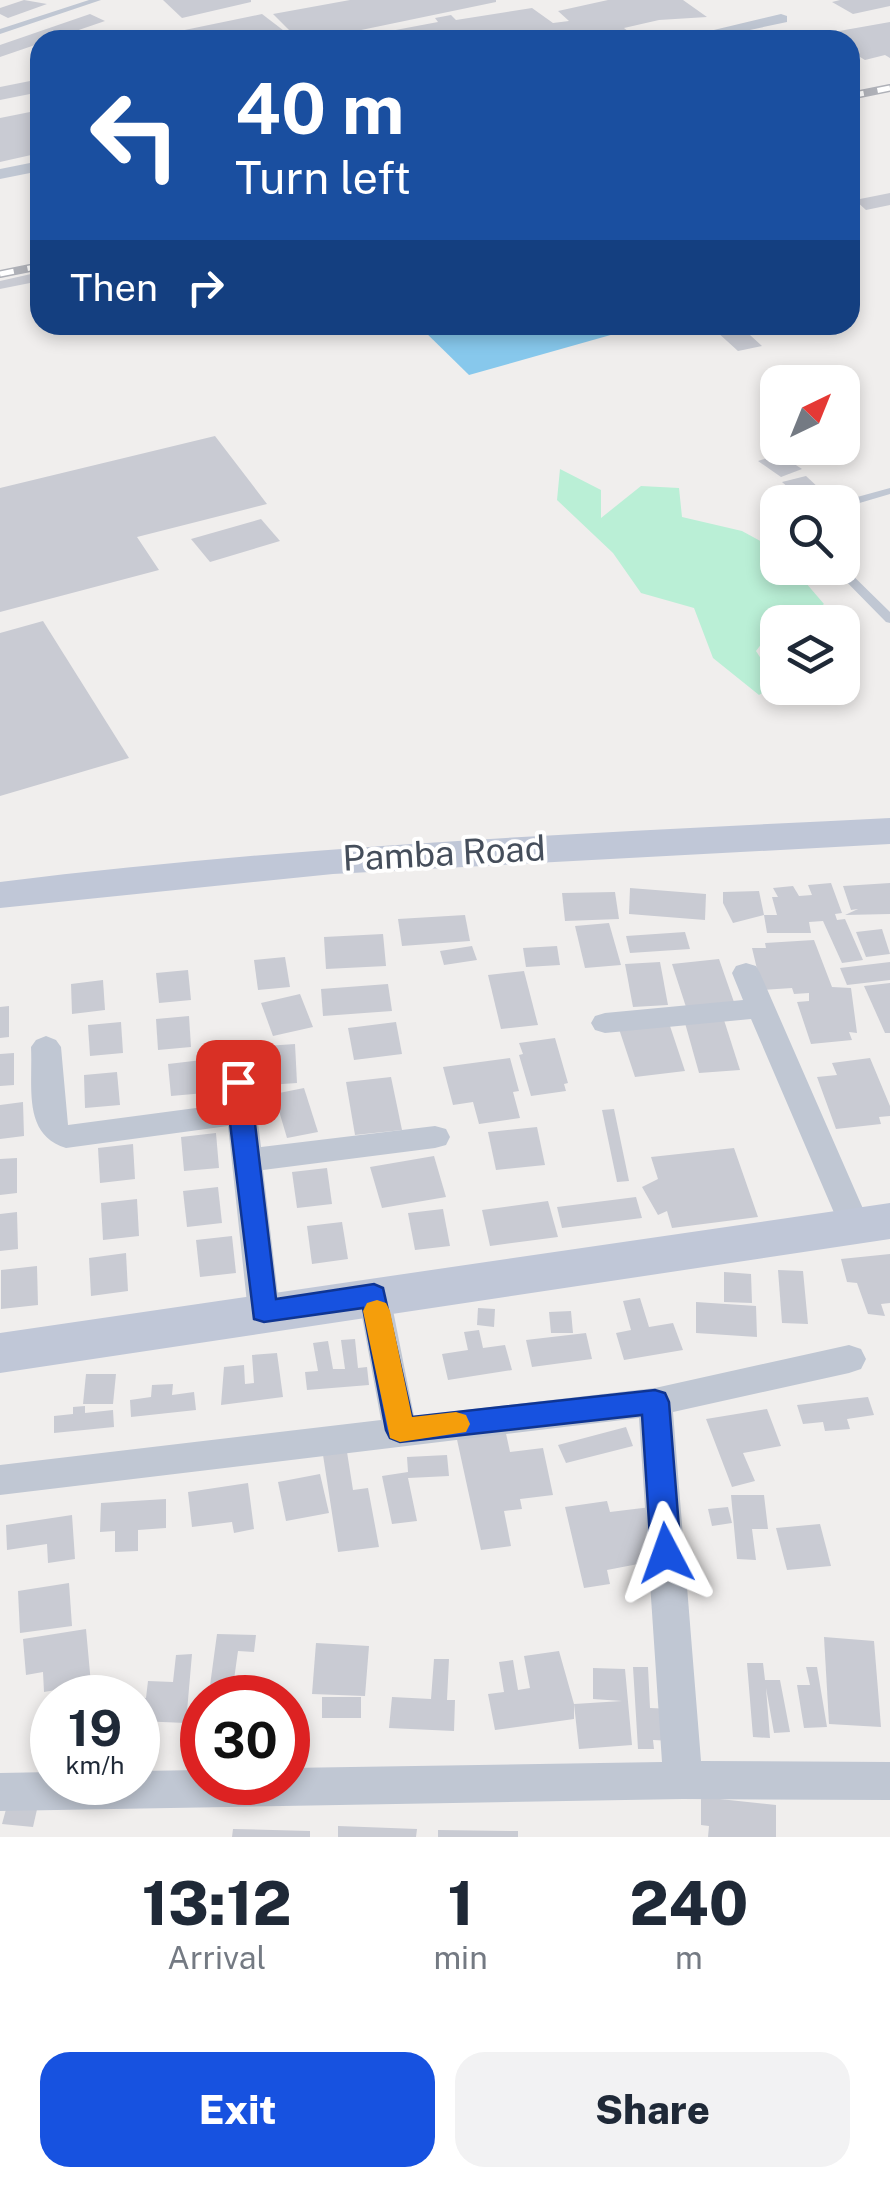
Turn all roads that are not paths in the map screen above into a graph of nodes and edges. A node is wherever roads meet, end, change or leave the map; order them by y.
1 (97, 0) edge
2 (780, 20) dead end
3 (730, 30) edge
4 (0, 32) edge
5 (30, 168) edge
6 (0, 174) edge
7 (890, 490) edge
8 (860, 499) edge
9 (857, 585) edge
10 (890, 619) edge
11 (890, 831) edge
12 (0, 894) edge
13 (746, 973) dead end
14 (761, 1008) junction
15 (605, 1023) dead end
16 (46, 1047) dead end
17 (435, 1138) dead end
18 (247, 1160) junction
19 (872, 1224) edge
20 (374, 1295) junction
21 (264, 1312) junction
22 (0, 1353) edge
23 (850, 1359) dead end
24 (655, 1402) junction
25 (400, 1430) junction
26 (0, 1480) edge
27 (683, 1780) junction
28 (890, 1781) edge
29 (0, 1792) edge

1 - 4 lane
2 - 3 street
5 - 6 street
7 - 8 lane
9 - 10 lane
11 - 12 main road, Pamba Road
13 - 14 street
14 - 15 street
14 - 19 street
16 - 18 street
17 - 18 street
18 - 21 street
19 - 20 main road
20 - 21 main road
20 - 25 street
21 - 22 main road
23 - 24 street
24 - 25 street
24 - 27 street
25 - 26 street
27 - 28 street
27 - 29 street

